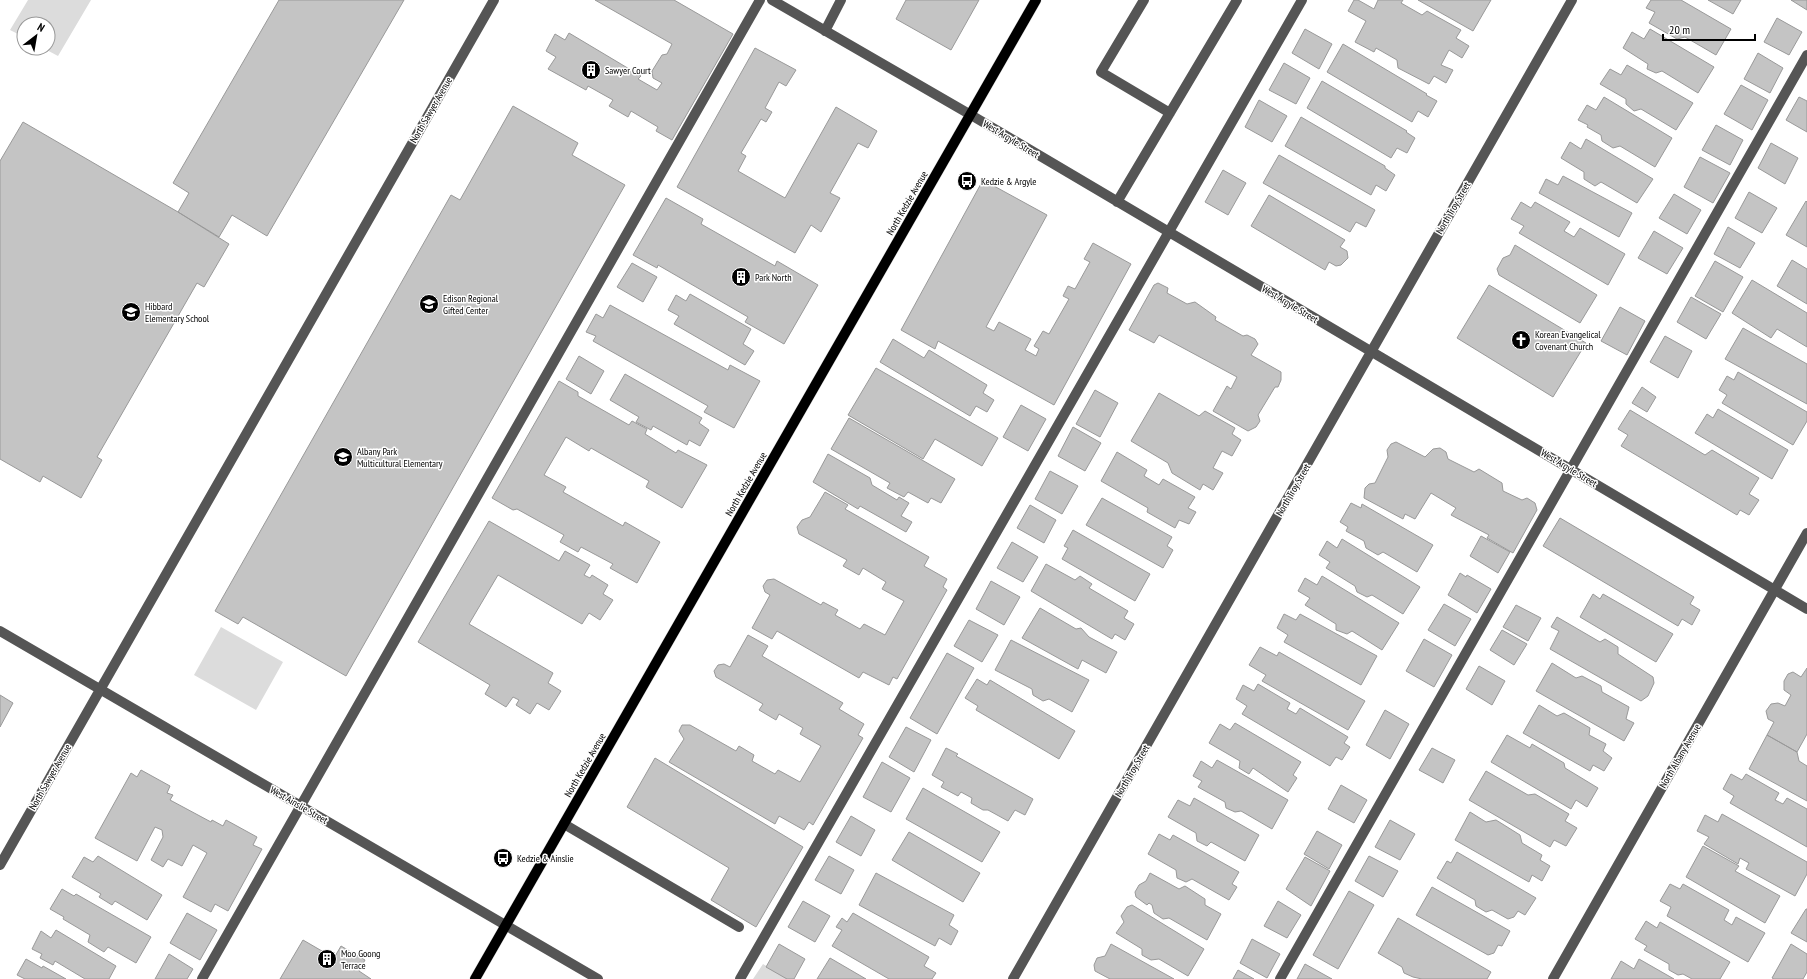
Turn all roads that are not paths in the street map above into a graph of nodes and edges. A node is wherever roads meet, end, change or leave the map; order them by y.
1 (494, 0) edge
2 (760, 0) edge
3 (772, 0) edge
4 (841, 0) edge
5 (1036, 0) edge
6 (1144, 0) edge
7 (1237, 0) edge
8 (1302, 0) edge
9 (1572, 0) edge
10 (825, 31) junction
11 (1807, 55) edge
12 (1170, 113) junction
13 (970, 115) junction
14 (1117, 202) junction
15 (1169, 232) junction
16 (1371, 352) junction
17 (1570, 469) junction
18 (1807, 533) edge
19 (1775, 590) junction
20 (1807, 609) edge
21 (0, 631) edge
22 (100, 689) junction
23 (301, 806) junction
24 (564, 824) junction
25 (0, 864) edge
26 (506, 926) junction
27 (739, 927) dead end
28 (202, 979) edge
29 (476, 979) edge
30 (598, 979) edge
31 (740, 979) edge
32 (1013, 979) edge
33 (1280, 979) edge
34 (1553, 979) edge

1 - 22 street, North Sawyer Avenue
2 - 23 street
3 - 10 street, West Argyle Street
4 - 10 street
5 - 13 main road, North Kedzie Avenue
6 - 12 street
7 - 12 street
8 - 15 street
9 - 16 street, North Troy Street
10 - 13 street, West Argyle Street
11 - 17 street
12 - 14 street
13 - 14 street, West Argyle Street
13 - 24 main road, North Kedzie Avenue
14 - 15 street, West Argyle Street
15 - 16 street, West Argyle Street
15 - 31 street
16 - 17 street, West Argyle Street
16 - 32 street, North Troy Street
17 - 19 street, West Argyle Street
17 - 33 street
18 - 19 street, North Albany Avenue
19 - 20 street, West Argyle Street
19 - 34 street, North Albany Avenue
21 - 22 street, West Ainslie Street
22 - 23 street, West Ainslie Street
22 - 25 street, North Sawyer Avenue
23 - 26 street, West Ainslie Street
23 - 28 street
24 - 26 main road, North Kedzie Avenue
24 - 27 street
26 - 29 main road, North Kedzie Avenue
26 - 30 street, West Ainslie Street

